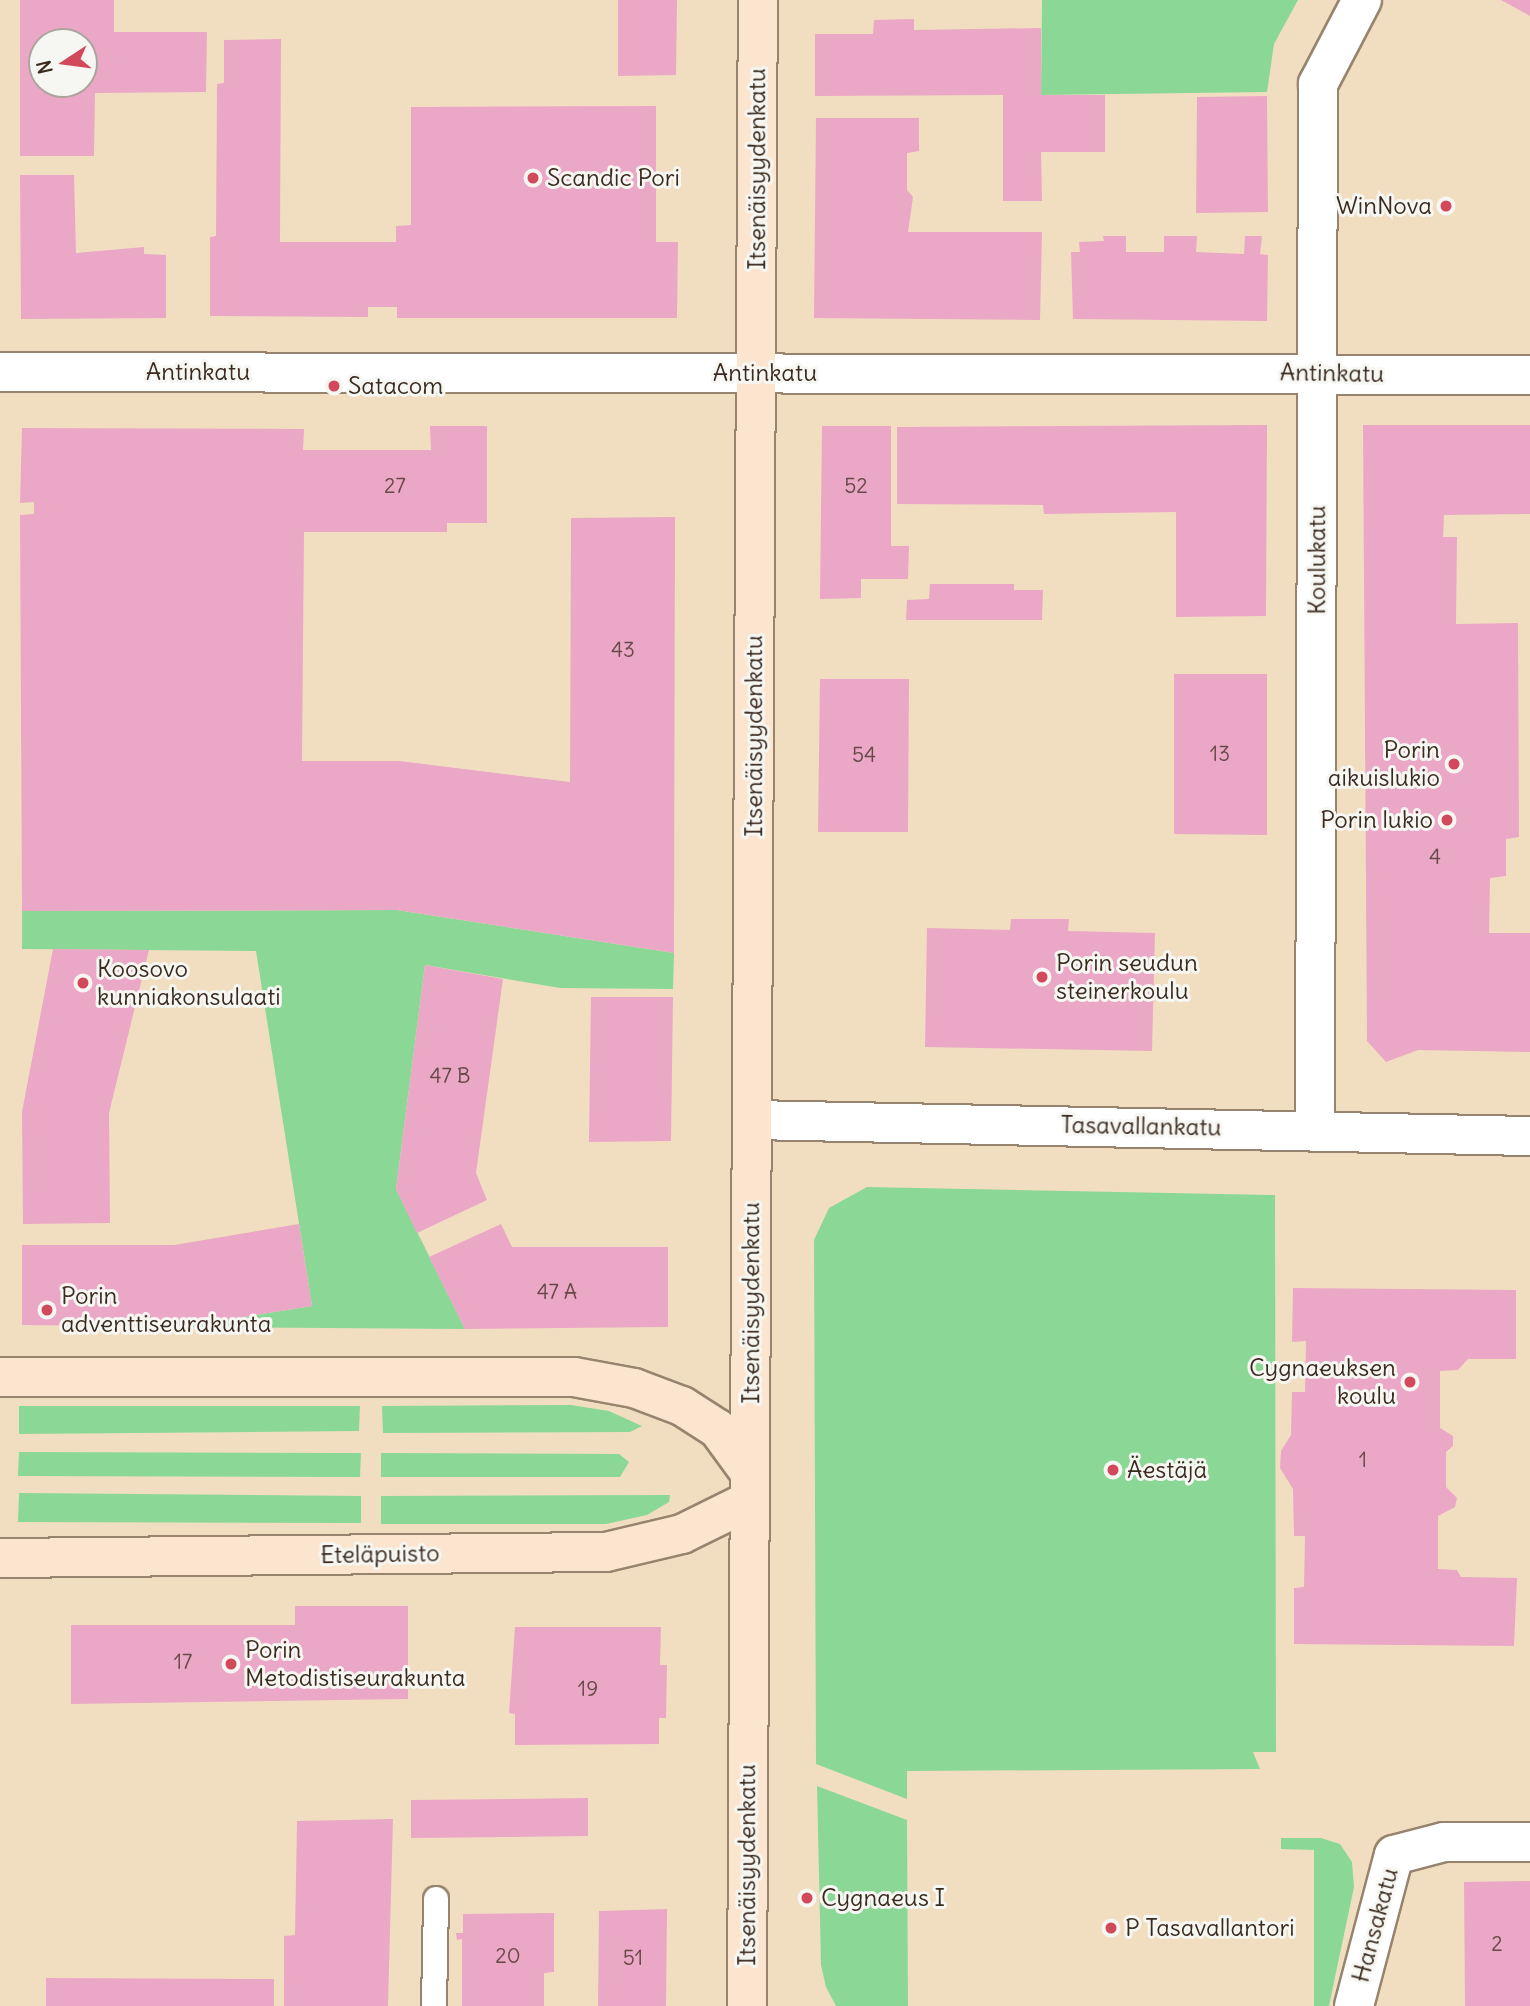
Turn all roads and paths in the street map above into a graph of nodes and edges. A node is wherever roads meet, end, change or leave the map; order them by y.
1 (758, 0) edge
2 (1362, 0) edge
3 (0, 372) edge
4 (756, 372) junction
5 (1317, 374) junction
6 (1530, 374) edge
7 (751, 1120) junction
8 (1315, 1130) junction
9 (1530, 1136) edge
10 (0, 1377) edge
11 (750, 1487) junction
12 (0, 1558) edge
13 (1530, 1842) edge
14 (436, 1899) dead end
15 (434, 2006) edge
16 (747, 2006) edge
17 (1354, 2006) edge

1 - 4 main road, Itsenäisyydenkatu
2 - 5 street, Koulukatu
3 - 4 street, Antinkatu
4 - 5 street, Antinkatu
4 - 7 main road, Itsenäisyydenkatu
5 - 6 street, Antinkatu
5 - 8 street, Koulukatu
7 - 8 street, Tasavallankatu
7 - 11 main road, Itsenäisyydenkatu
8 - 9 street, Tasavallankatu
10 - 11 main road, Itsenäisyydenkatu
11 - 12 main road, Eteläpuisto
11 - 16 main road, Itsenäisyydenkatu
13 - 17 street, Hansakatu
14 - 15 lane

